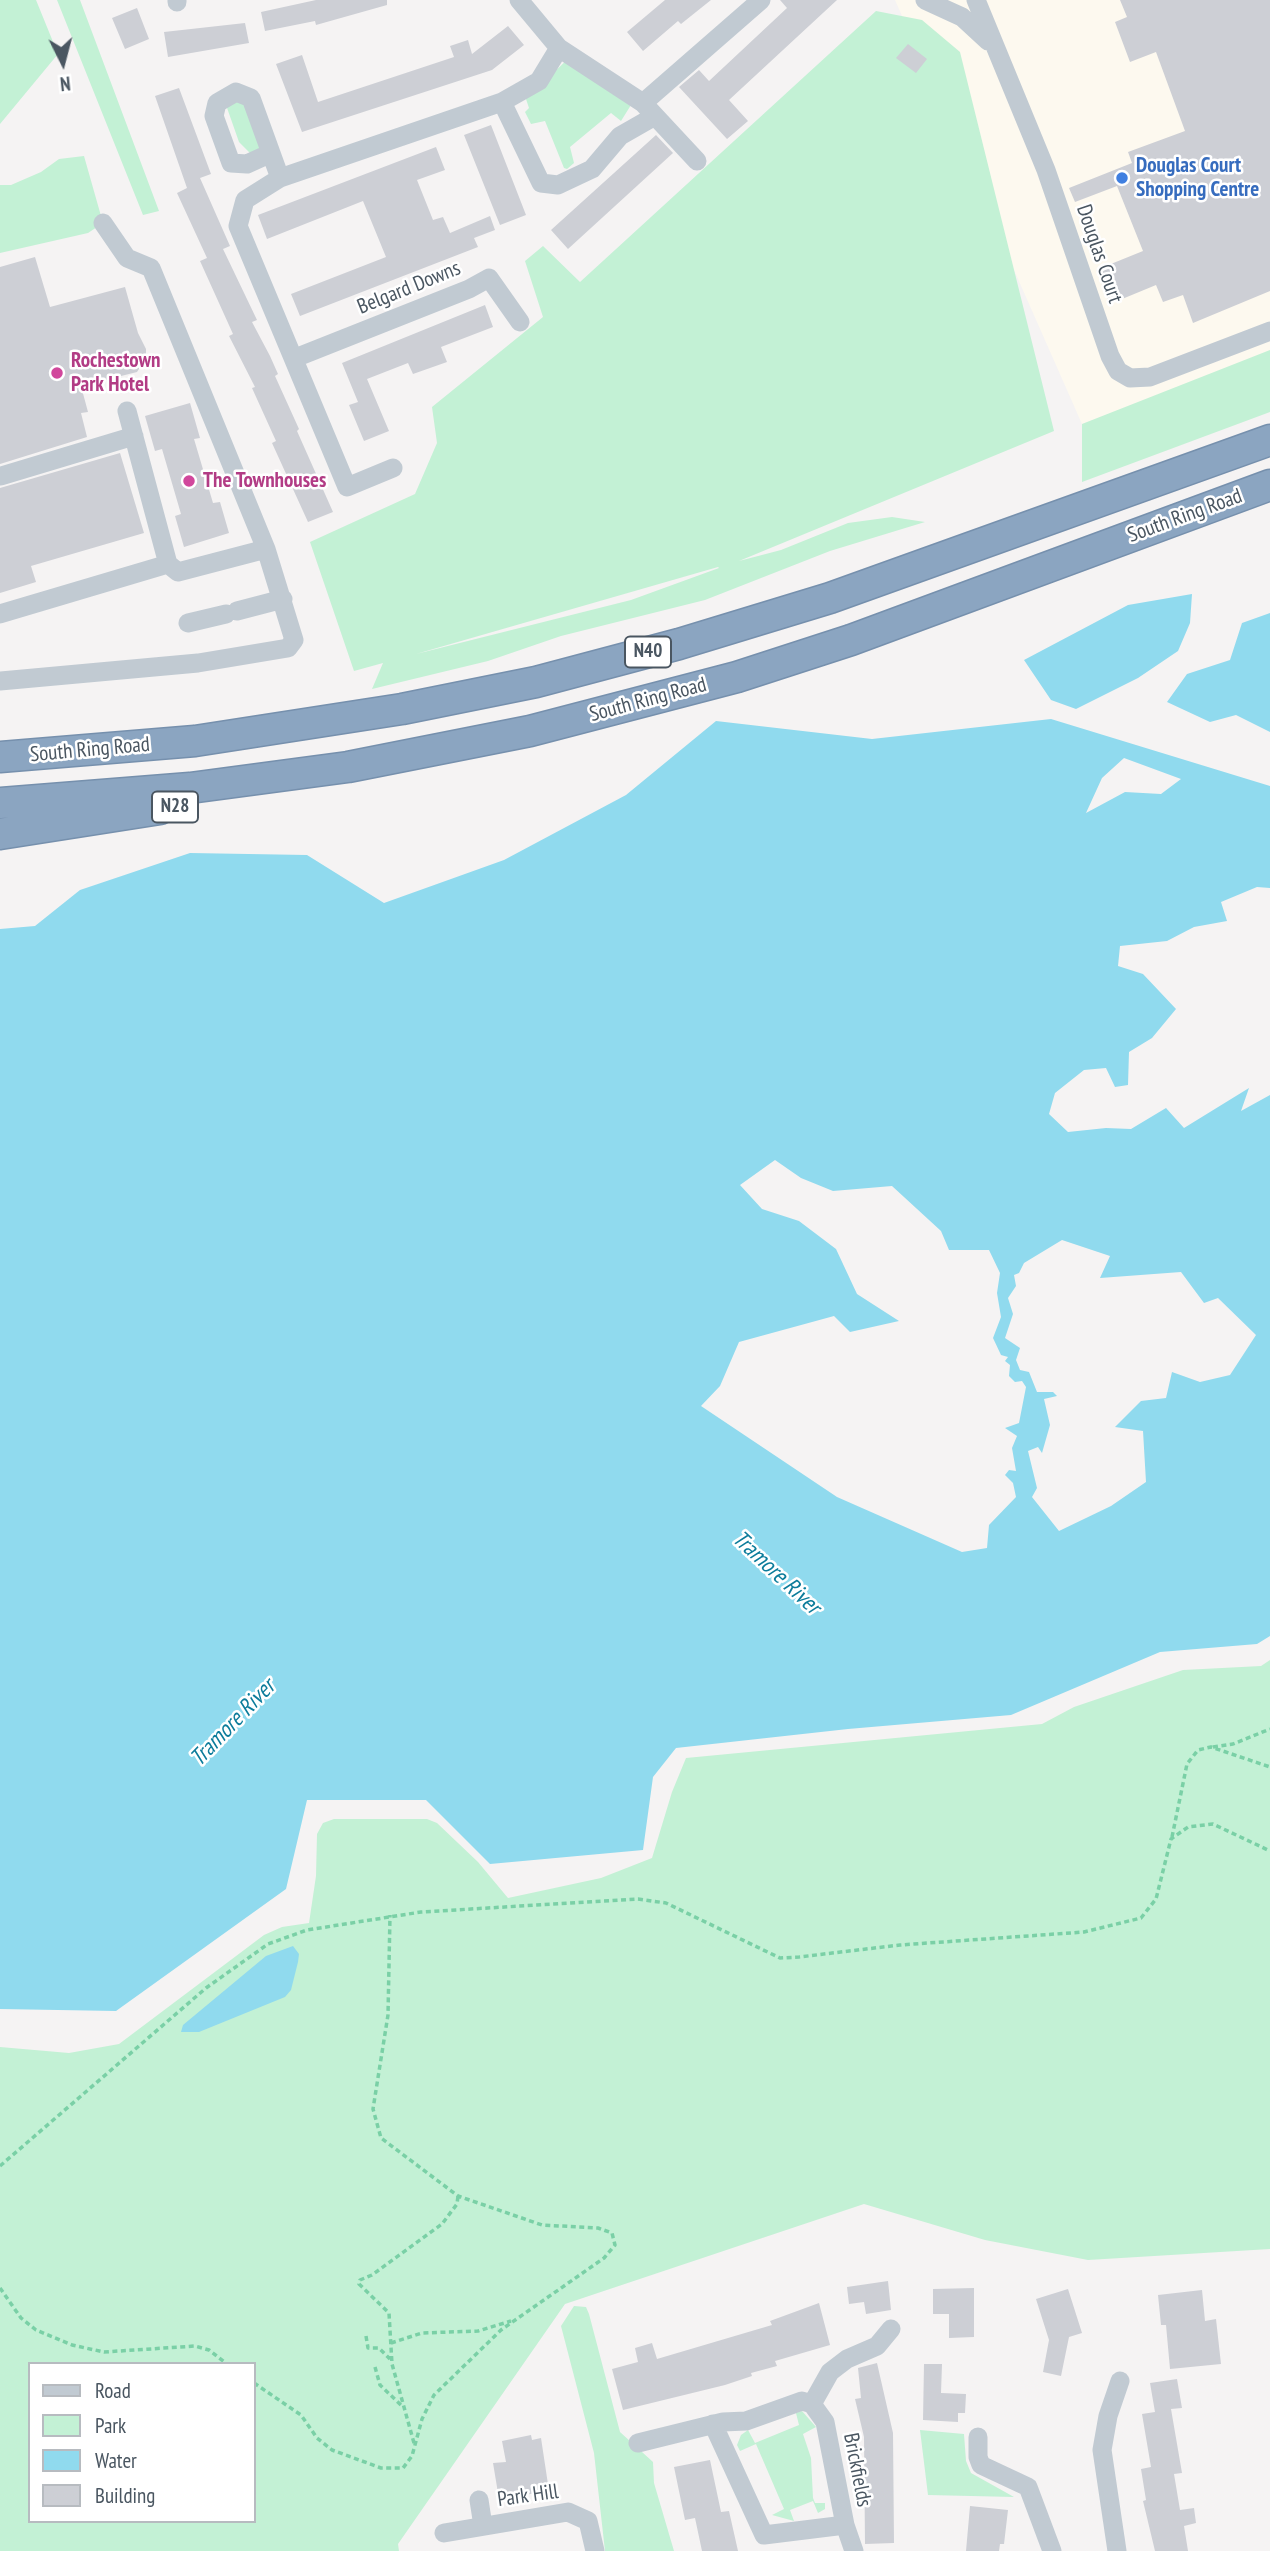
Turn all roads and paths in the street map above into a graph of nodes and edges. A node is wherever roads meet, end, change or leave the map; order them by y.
1 (519, 0) edge
2 (761, 0) edge
3 (925, 0) edge
4 (976, 0) edge
5 (993, 47) junction
6 (559, 48) junction
7 (502, 102) junction
8 (649, 110) junction
9 (269, 154) dead end
10 (697, 161) dead end
11 (280, 178) junction
12 (103, 223) dead end
13 (520, 323) dead end
14 (1270, 331) edge
15 (295, 358) junction
16 (127, 411) dead end
17 (134, 436) junction
18 (1270, 440) edge
19 (393, 468) dead end
20 (1, 476) edge
21 (1270, 485) edge
22 (266, 549) junction
23 (168, 564) junction
24 (283, 599) junction
25 (0, 614) edge
26 (188, 622) dead end
27 (0, 681) edge
28 (0, 757) edge
29 (348, 767) junction
30 (0, 803) edge
31 (0, 834) edge
32 (1270, 1729) edge
33 (1210, 1747) junction
34 (1270, 1767) edge
35 (1171, 1839) junction
36 (1270, 1851) edge
37 (390, 1915) junction
38 (0, 2166) edge
39 (458, 2196) junction
40 (0, 2288) edge
41 (522, 2315) junction
42 (891, 2329) dead end
43 (366, 2336) dead end
44 (391, 2343) junction
45 (225, 2362) edge
46 (392, 2364) junction
47 (375, 2367) dead end
48 (1120, 2381) dead end
49 (256, 2384) edge
50 (812, 2404) junction
51 (406, 2410) junction
52 (713, 2424) junction
53 (978, 2437) dead end
54 (638, 2443) dead end
55 (414, 2446) junction
56 (478, 2500) dead end
57 (845, 2525) junction
58 (483, 2526) junction
59 (444, 2533) dead end
60 (766, 2543) edge
61 (595, 2551) edge
62 (854, 2551) edge
63 (1052, 2551) edge
64 (1117, 2551) edge

1 - 6 street
2 - 8 street
3 - 5 street
4 - 5 street, Douglas Court
5 - 14 street, Douglas Court
6 - 7 street
6 - 8 street
7 - 8 street
7 - 11 street
8 - 10 street
9 - 11 street
11 - 15 street
12 - 22 street
13 - 15 street, Belgard Downs
15 - 19 street
16 - 17 street
17 - 20 street
17 - 23 street
18 - 28 highway, South Ring Road / N40
21 - 29 highway, South Ring Road / N40
22 - 23 street
22 - 24 street
23 - 25 street
24 - 26 street
24 - 27 street
29 - 30 highway, South Ring Road / N40
29 - 31 highway, N28
32 - 33 path
33 - 34 path
33 - 35 path
35 - 36 path
35 - 37 path
37 - 38 path
37 - 39 path
39 - 41 path
39 - 44 path
40 - 45 path
41 - 44 path
41 - 55 path
42 - 50 street
43 - 46 path
44 - 46 path
46 - 51 path
47 - 51 path
48 - 64 street
49 - 55 path
50 - 52 street
50 - 57 street, Brickfields
51 - 55 path
52 - 54 street
52 - 60 street, Brickfields
53 - 63 street
56 - 58 street
57 - 60 street, Brickfields
57 - 62 street, Brickfields
58 - 59 street, Park Hill
58 - 61 street, Park Hill

